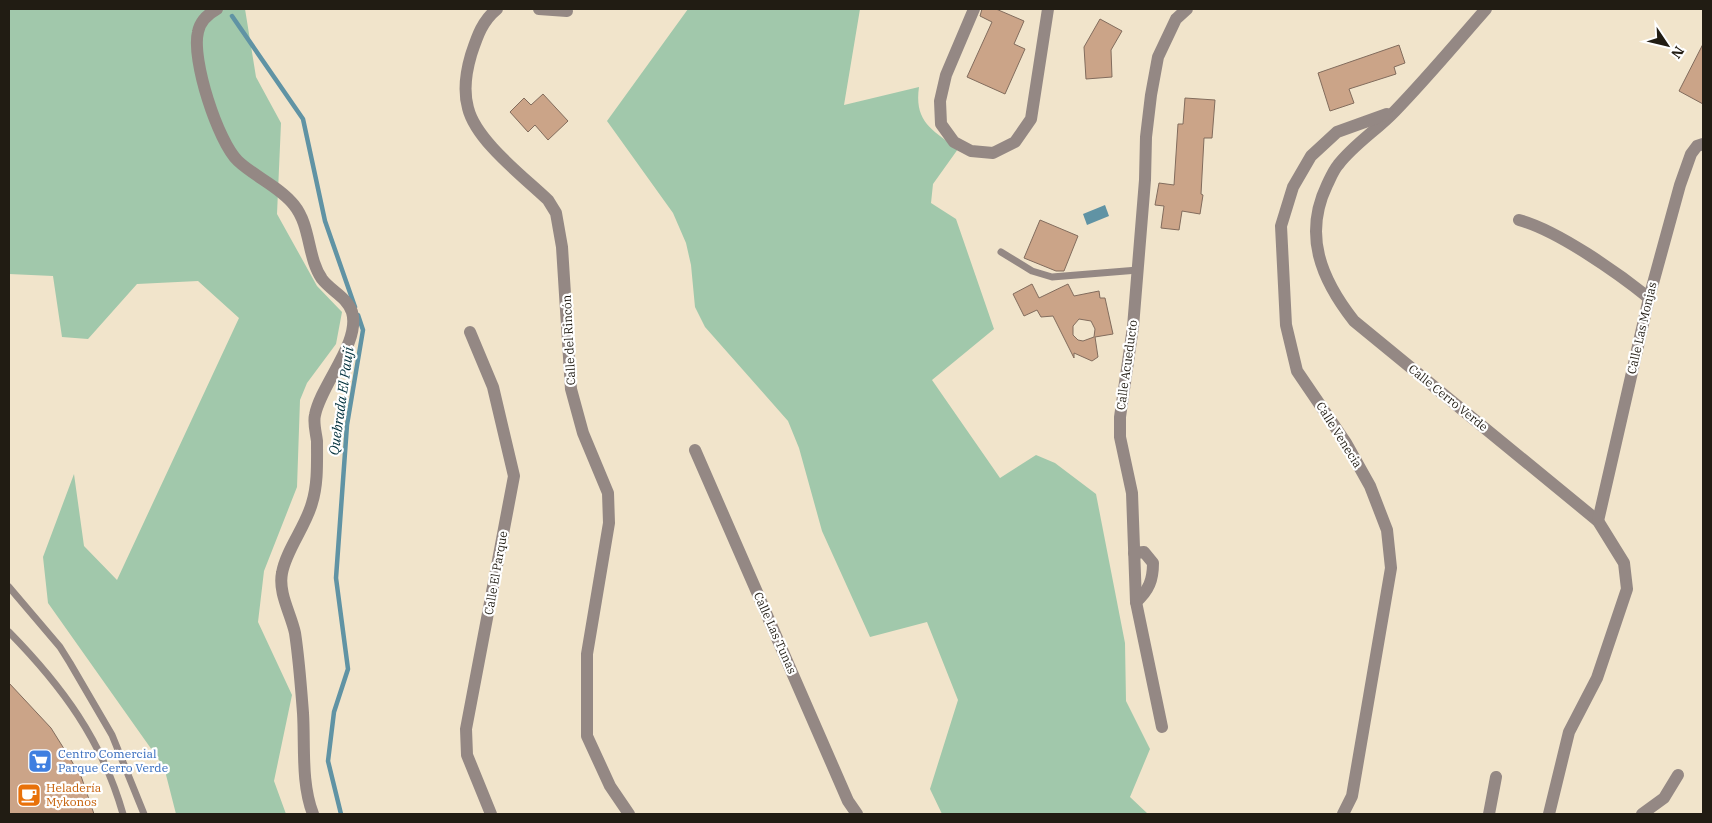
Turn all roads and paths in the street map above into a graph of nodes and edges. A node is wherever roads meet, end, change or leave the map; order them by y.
1 (217, 9) edge
2 (496, 9) edge
3 (539, 9) edge
4 (974, 9) edge
5 (1048, 9) edge
6 (1186, 9) edge
7 (1486, 9) edge
8 (566, 11) dead end
9 (1395, 111) junction
10 (1703, 144) edge
11 (1519, 220) dead end
12 (1001, 252) dead end
13 (1138, 270) junction
14 (1649, 298) junction
15 (470, 332) dead end
16 (695, 450) dead end
17 (1598, 521) junction
18 (1134, 553) junction
19 (9, 587) edge
20 (1136, 602) junction
21 (9, 632) edge
22 (1162, 727) dead end
23 (1678, 774) dead end
24 (1496, 777) dead end
25 (123, 814) edge
26 (144, 814) edge
27 (313, 814) edge
28 (491, 814) edge
29 (629, 814) edge
30 (857, 814) edge
31 (1343, 814) edge
32 (1489, 814) edge
33 (1549, 814) edge
34 (1642, 814) edge

1 - 27 street
2 - 29 street, Calle del Rincón
3 - 8 street
4 - 5 street
6 - 13 street, Calle Acueducto
7 - 9 street, Calle Cerro Verde
9 - 17 street, Calle Cerro Verde
9 - 31 street, Calle Venecia
10 - 14 street, Calle Las Monjas
11 - 14 street
12 - 13 lane
13 - 18 street, Calle Acueducto
14 - 17 street, Calle Las Monjas
15 - 28 street, Calle El Parque
16 - 30 street, Calle Las Tunas
17 - 33 street, Calle Cerro Verde
18 - 20 street, Calle Acueducto
18 - 20 street
19 - 26 lane
20 - 22 street, Calle Acueducto
21 - 25 lane
23 - 34 street
24 - 32 street

